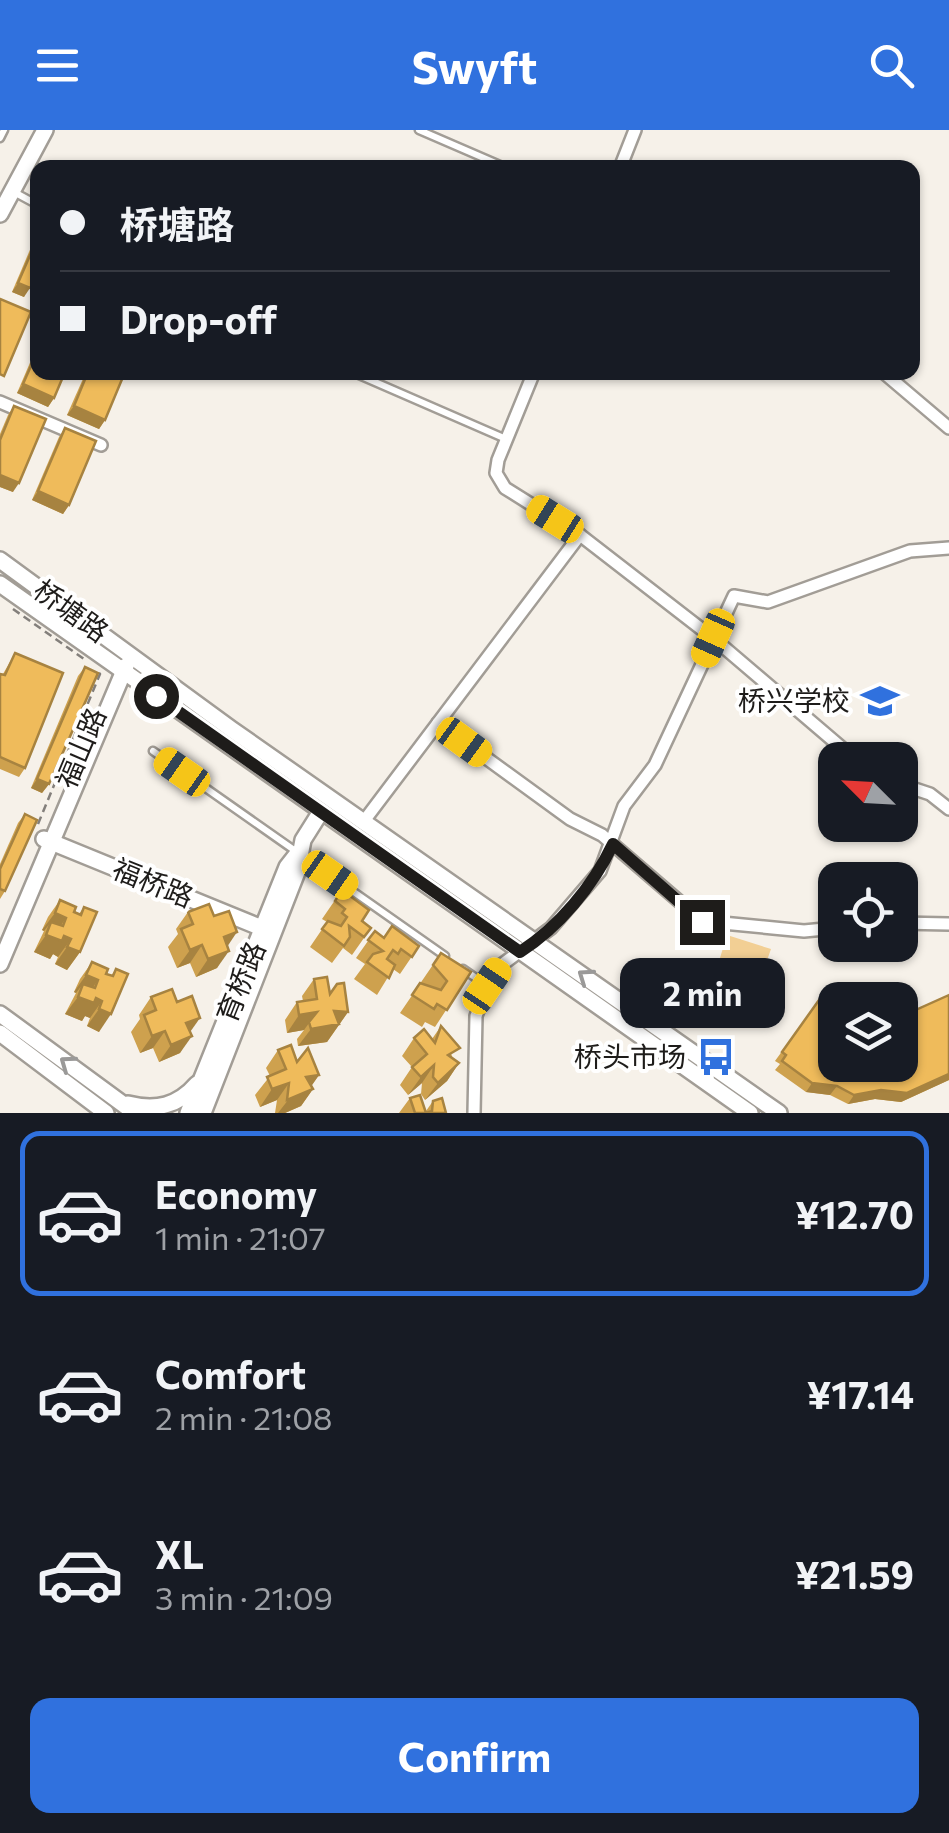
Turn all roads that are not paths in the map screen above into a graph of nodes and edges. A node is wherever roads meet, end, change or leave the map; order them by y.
1 (4, 130) edge
2 (34, 130) edge
3 (45, 130) edge
4 (419, 130) edge
5 (635, 130) edge
6 (0, 138) edge
7 (488, 160) edge
8 (623, 160) edge
9 (3, 190) edge
10 (30, 202) edge
11 (0, 214) edge
12 (370, 380) edge
13 (531, 380) edge
14 (892, 380) edge
15 (0, 402) edge
16 (949, 428) edge
17 (506, 439) junction
18 (100, 445) edge
19 (580, 535) junction
20 (949, 548) edge
21 (0, 560) edge
22 (0, 584) edge
23 (713, 638) junction
24 (130, 652) junction
25 (120, 669) junction
26 (438, 723) junction
27 (835, 742) edge
28 (153, 751) dead end
29 (918, 790) edge
30 (949, 809) edge
31 (320, 813) junction
32 (364, 822) junction
33 (44, 834) junction
34 (613, 844) junction
35 (298, 853) junction
36 (918, 923) edge
37 (949, 924) edge
38 (262, 928) junction
39 (818, 930) edge
40 (0, 939) edge
41 (536, 942) junction
42 (520, 952) junction
43 (0, 964) edge
44 (487, 986) junction
45 (0, 1014) edge
46 (0, 1034) edge
47 (205, 1072) junction
48 (110, 1105) edge
49 (206, 1109) edge
50 (135, 1113) edge
51 (188, 1113) edge
52 (474, 1113) edge
53 (750, 1113) edge
54 (779, 1113) edge

1 - 6 lane
2 - 9 street
3 - 9 street
4 - 7 lane
5 - 8 street
9 - 10 lane
9 - 11 street
12 - 17 lane
13 - 17 street
14 - 16 street
15 - 18 street
17 - 19 street
19 - 23 street
19 - 26 street
20 - 23 street
21 - 24 street, 桥塘路
22 - 25 street, 桥塘路
23 - 27 street
23 - 34 street
24 - 25 street, 福山路
24 - 32 street, 桥塘路
25 - 31 street, 桥塘路
25 - 33 street, 福山路
26 - 32 street
26 - 34 street
28 - 35 lane
29 - 30 street
31 - 35 street, 育桥路
31 - 42 street, 桥塘路
32 - 41 street, 桥塘路
33 - 38 street, 福桥路
33 - 40 street, 福山路
33 - 43 street, 福山路
34 - 39 street
34 - 41 street
35 - 38 street, 育桥路
35 - 44 lane
35 - 49 street, 育桥路
36 - 37 street
38 - 47 street, 育桥路
41 - 42 street
54 -> 41 street, 桥塘路
42 - 44 street
42 - 53 street, 桥塘路
44 - 52 street
48 -> 45 street
46 - 48 street
47 - 48 street
47 - 51 street, 育桥路
48 - 50 street

